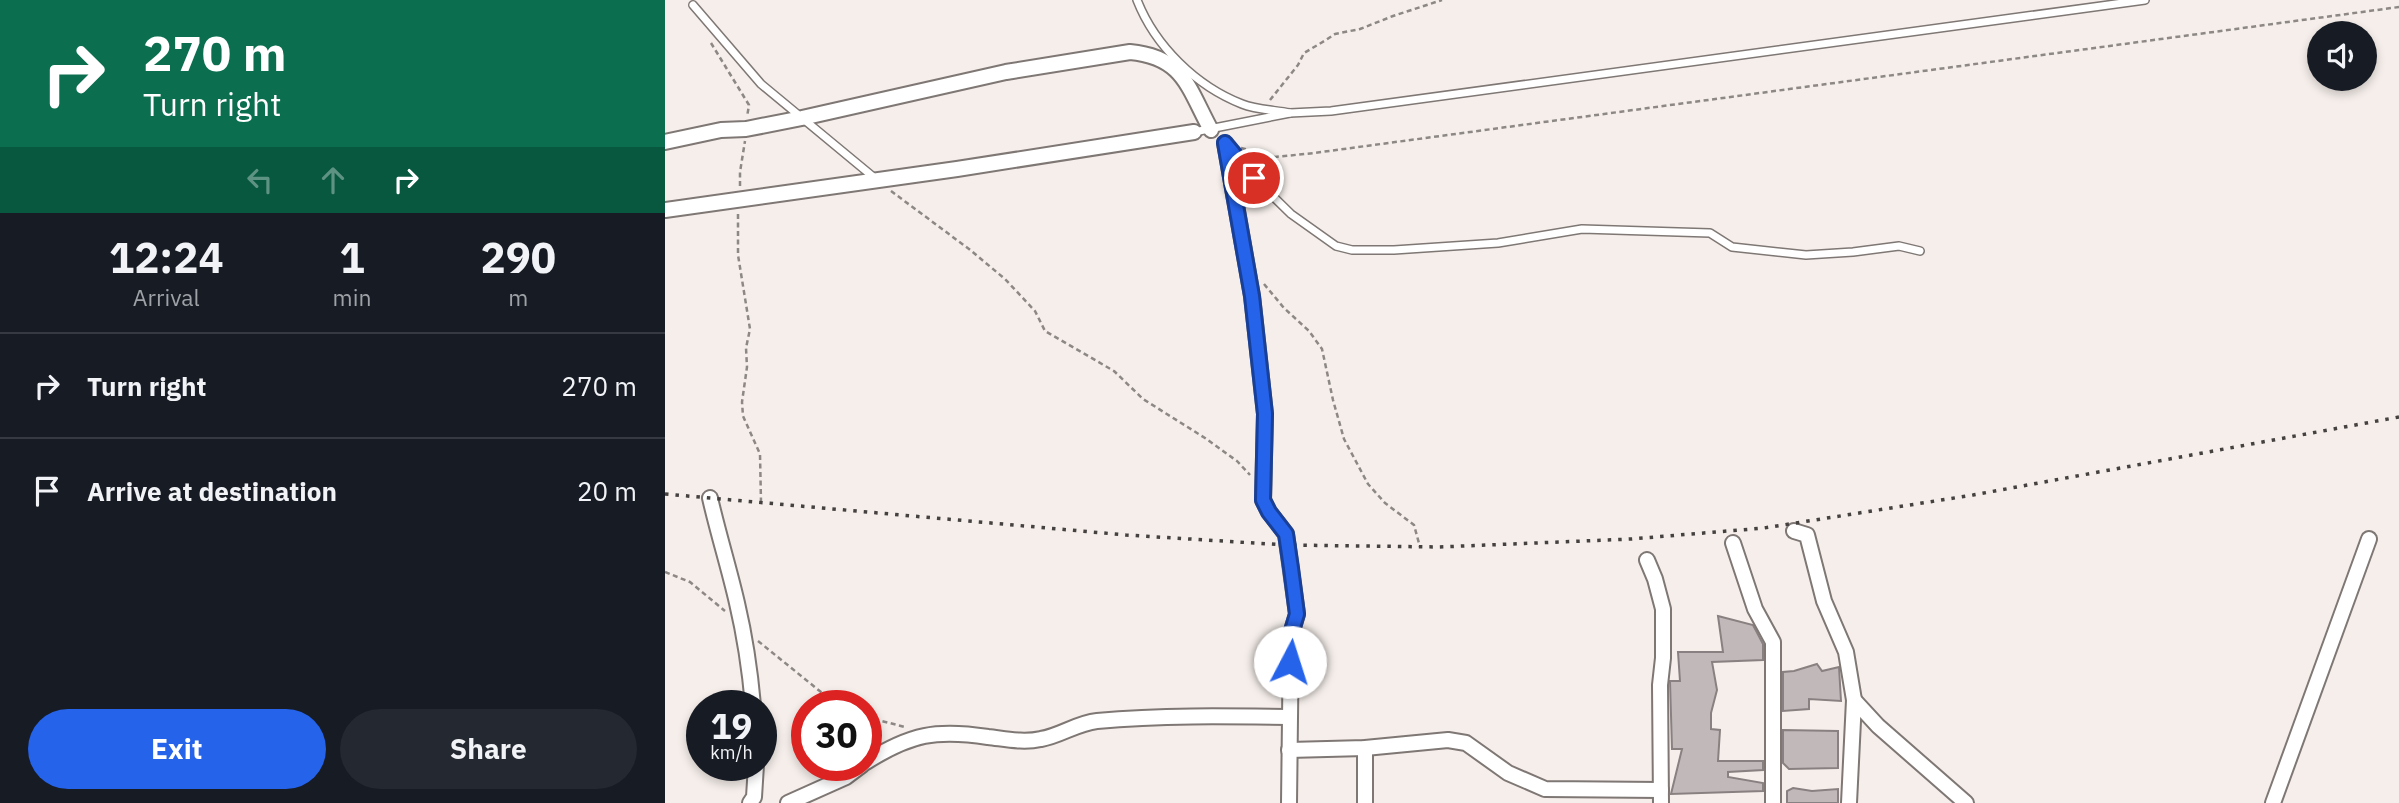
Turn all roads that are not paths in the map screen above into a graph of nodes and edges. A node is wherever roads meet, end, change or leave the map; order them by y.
1 (1137, 0) edge
2 (2145, 0) edge
3 (693, 5) dead end
4 (1290, 113) junction
5 (803, 118) junction
6 (1211, 130) junction
7 (1194, 132) joint
8 (665, 142) edge
9 (1225, 143) joint
10 (877, 180) junction
11 (665, 210) edge
12 (1920, 251) dead end
13 (710, 498) dead end
14 (1794, 531) dead end
15 (2369, 538) dead end
16 (1734, 543) dead end
17 (1647, 560) dead end
18 (752, 690) edge
19 (1854, 700) junction
20 (1289, 717) junction
21 (1365, 748) junction
22 (1289, 750) junction
23 (882, 753) edge
24 (755, 781) edge
25 (837, 781) edge
26 (1661, 796) edge
27 (750, 803) edge
28 (787, 803) edge
29 (1289, 803) edge
30 (1365, 803) edge
31 (1773, 803) edge
32 (1849, 803) edge
33 (1966, 803) edge
34 (2273, 803) edge

1 - 4 lane
2 - 4 lane
3 - 5 lane
4 - 6 lane
5 - 6 street
5 - 8 street
5 - 10 lane
6 - 7 lane
7 - 10 street
9 - 12 lane
9 - 20 street
10 - 11 street
13 - 18 street
14 - 19 street
15 - 34 street
16 - 31 street
17 - 26 street
19 - 32 street
19 - 33 street
20 - 22 street
20 - 23 street
21 - 22 street
21 - 26 street
21 - 30 street
22 - 29 street
24 - 27 street
25 - 28 street

